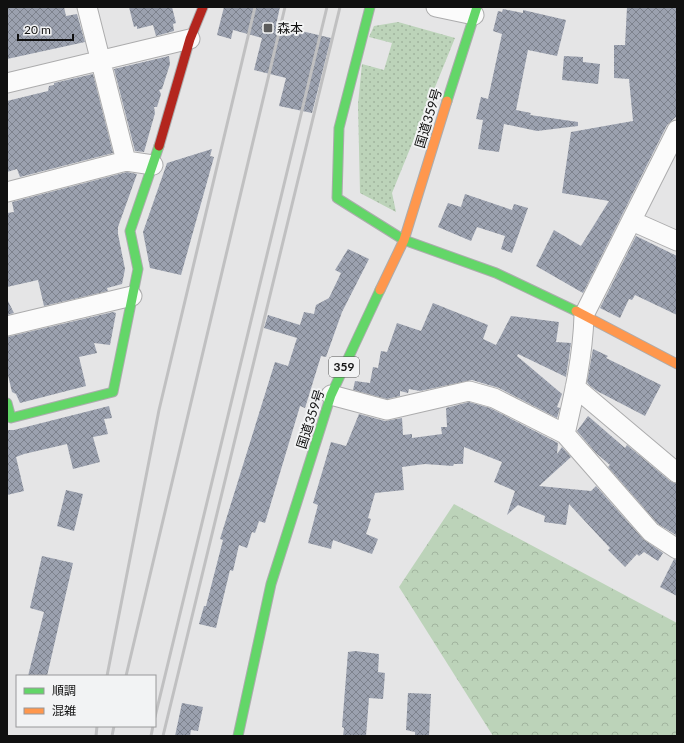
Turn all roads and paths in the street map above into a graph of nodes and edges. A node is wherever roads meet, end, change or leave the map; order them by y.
1 (87, 7) edge
2 (203, 7) edge
3 (370, 7) edge
4 (436, 7) edge
5 (476, 11) edge
6 (190, 39) junction
7 (100, 60) junction
8 (7, 83) edge
9 (677, 130) edge
10 (126, 161) junction
11 (153, 165) junction
12 (7, 192) edge
13 (632, 221) junction
14 (404, 240) junction
15 (677, 240) edge
16 (132, 296) junction
17 (584, 315) junction
18 (7, 326) edge
19 (677, 364) edge
20 (575, 387) junction
21 (331, 395) junction
22 (7, 403) edge
23 (565, 434) junction
24 (677, 473) edge
25 (677, 549) edge
26 (238, 736) edge

1 - 7 street
2 - 6 main road
3 - 14 main road
4 - 5 street
5 - 14 main road, 国道359号 / 359
6 - 7 street
6 - 11 main road
7 - 8 street
7 - 10 street
9 - 13 street
10 - 11 street
10 - 12 street
11 - 16 main road
13 - 15 street
13 - 17 street
14 - 17 main road
14 - 21 main road, 国道359号 / 359
16 - 18 street
16 - 22 main road
17 - 19 main road
17 - 20 street
20 - 23 street
20 - 24 street
21 - 23 street
21 - 26 main road, 国道359号 / 359
23 - 25 street

